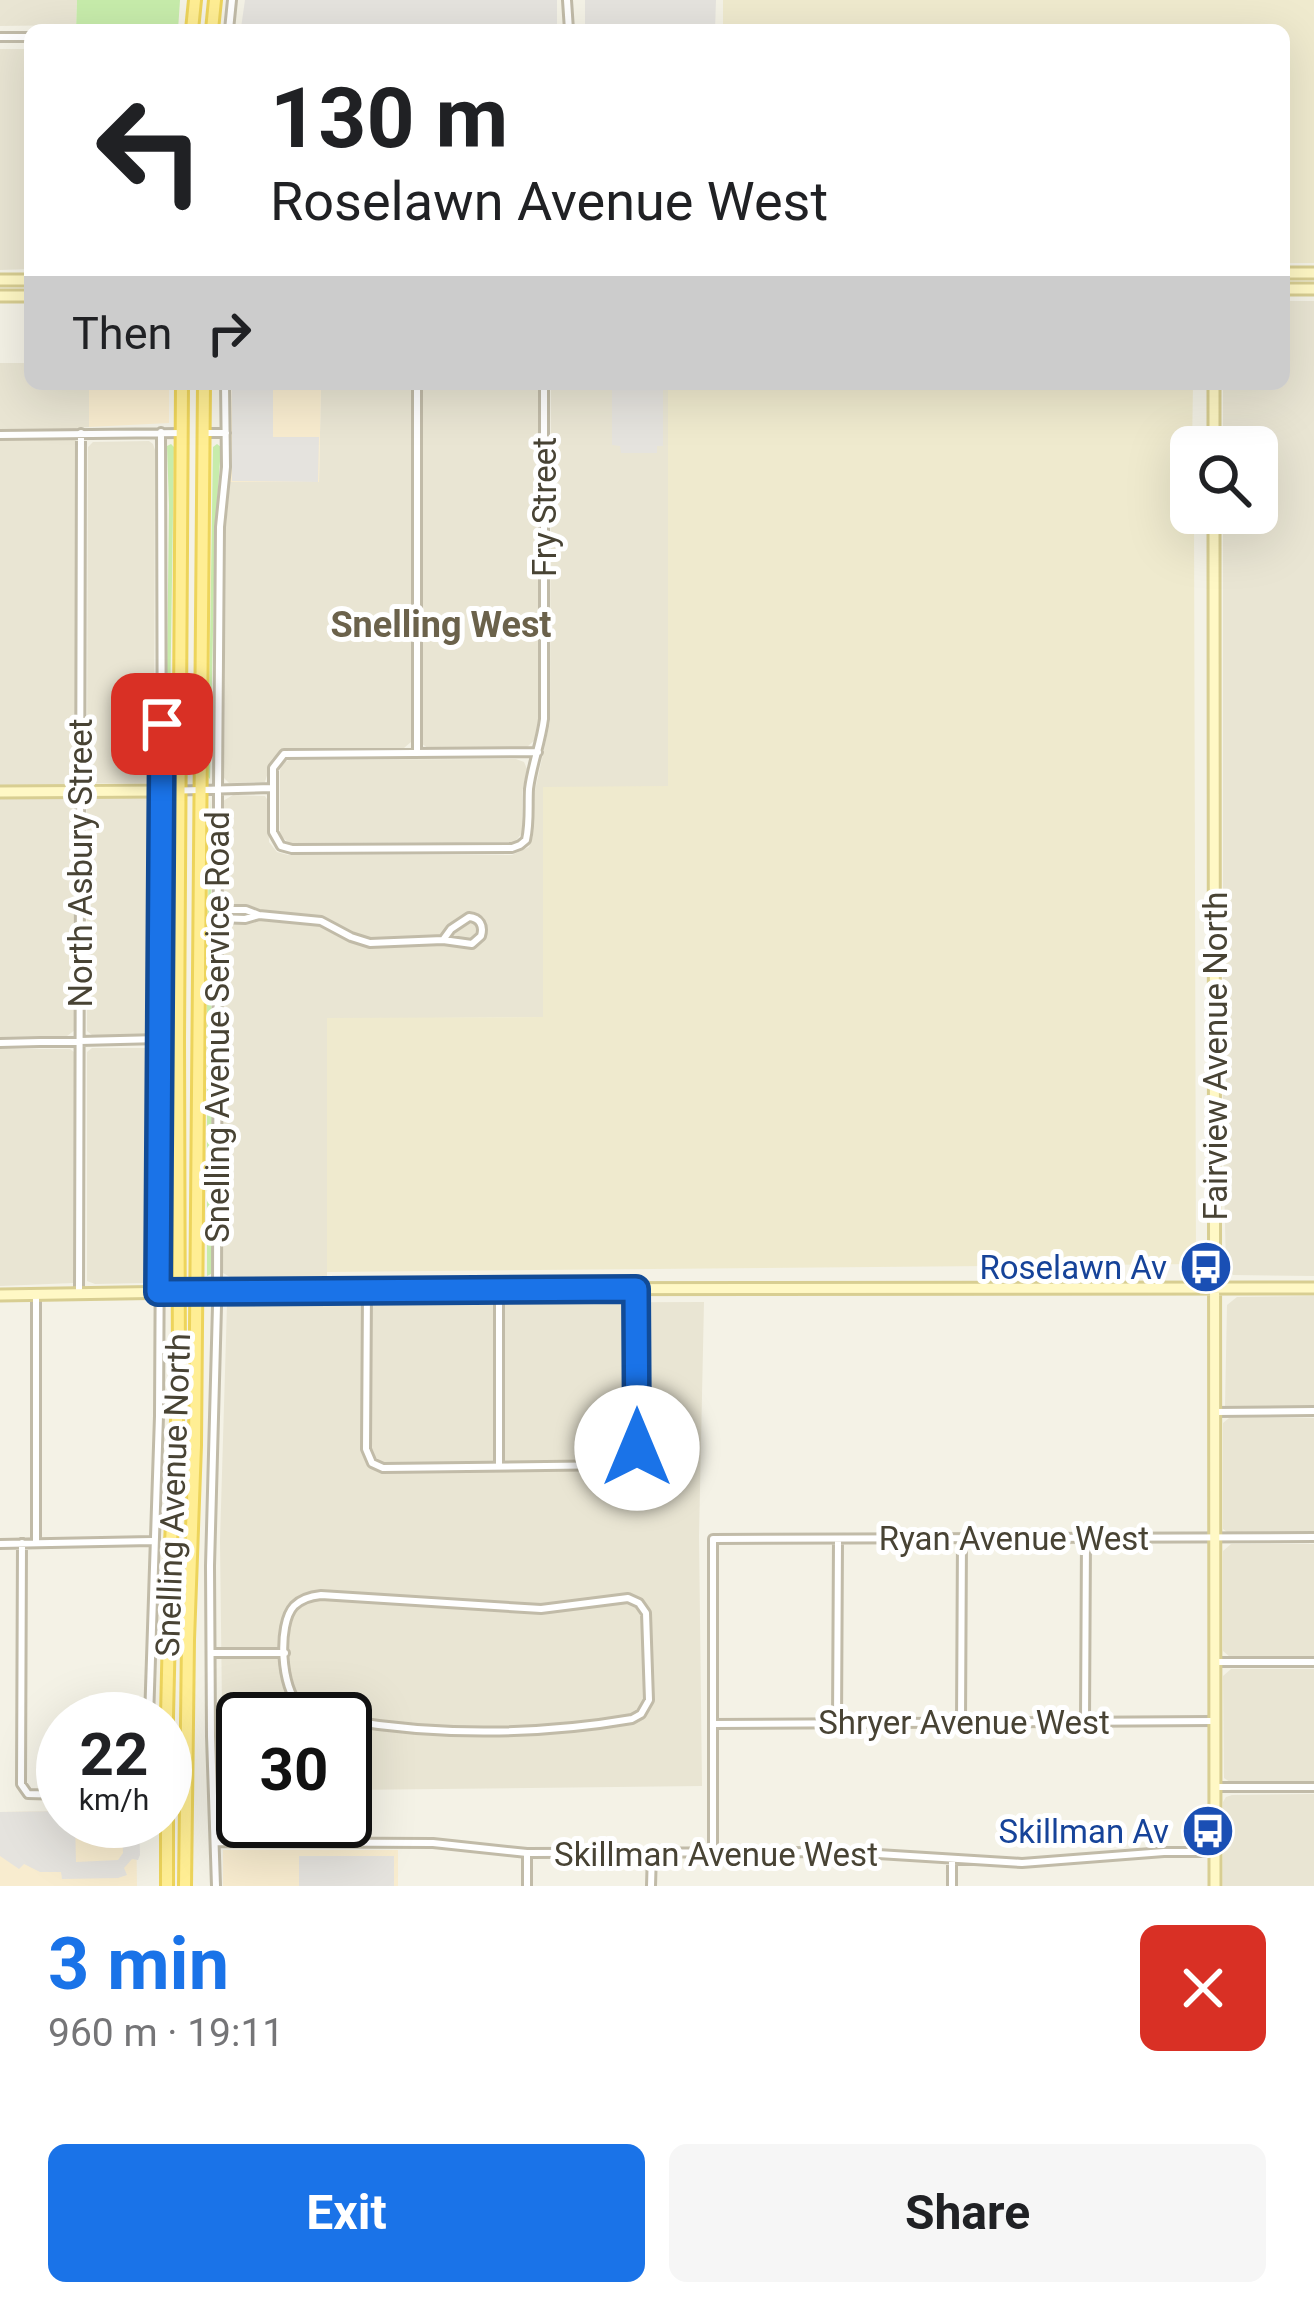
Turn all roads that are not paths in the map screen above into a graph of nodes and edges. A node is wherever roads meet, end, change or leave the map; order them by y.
1 (182, 390) edge
2 (204, 390) edge
3 (225, 390) edge
4 (417, 390) edge
5 (544, 390) edge
6 (1214, 390) edge
7 (1214, 426) edge
8 (161, 432) junction
9 (182, 433) junction
10 (203, 433) junction
11 (81, 434) junction
12 (226, 434) junction
13 (0, 435) edge
14 (203, 468) junction
15 (1214, 534) edge
16 (417, 752) junction
17 (538, 752) junction
18 (181, 788) junction
19 (200, 788) junction
20 (218, 788) junction
21 (272, 788) junction
22 (80, 791) junction
23 (160, 791) junction
24 (0, 792) edge
25 (218, 914) junction
26 (443, 940) junction
27 (160, 1040) junction
28 (80, 1042) junction
29 (0, 1043) edge
30 (499, 1288) junction
31 (1215, 1288) junction
32 (1314, 1288) edge
33 (367, 1289) junction
34 (636, 1289) junction
35 (217, 1291) junction
36 (158, 1292) junction
37 (178, 1292) junction
38 (196, 1292) junction
39 (79, 1293) junction
40 (0, 1294) edge
41 (36, 1294) junction
42 (1314, 1411) edge
43 (1216, 1412) junction
44 (499, 1466) junction
45 (1216, 1537) junction
46 (1314, 1537) edge
47 (962, 1538) junction
48 (1086, 1538) junction
49 (838, 1539) junction
50 (154, 1541) junction
51 (22, 1543) junction
52 (36, 1543) junction
53 (0, 1544) edge
54 (212, 1653) junction
55 (285, 1653) junction
56 (1215, 1662) junction
57 (1314, 1662) edge
58 (150, 1692) edge
59 (290, 1692) edge
60 (1085, 1721) junction
61 (1215, 1721) junction
62 (961, 1722) junction
63 (837, 1723) junction
64 (372, 1724) edge
65 (713, 1724) junction
66 (1215, 1787) junction
67 (1314, 1787) edge
68 (36, 1795) edge
69 (216, 1824) edge
70 (372, 1843) edge
71 (217, 1848) edge
72 (652, 1852) junction
73 (1215, 1852) junction
74 (527, 1853) junction
75 (712, 1853) junction
76 (952, 1859) junction
77 (167, 1886) edge
78 (185, 1886) edge
79 (216, 1886) edge
80 (527, 1886) edge
81 (651, 1886) edge
82 (952, 1886) edge
83 (1215, 1886) edge

1 - 9 main road, Snelling Avenue North
2 - 10 main road, Snelling Avenue North
3 - 12 street, Snelling Avenue Service Road
4 - 16 street
5 - 17 street, Fry Street
6 - 7 street
8 - 9 street
8 - 11 street
8 - 23 street
9 - 14 main road
9 - 18 main road, Snelling Avenue North
10 - 12 street
10 - 14 main road, Snelling Avenue North
11 - 13 street
11 - 22 street, North Asbury Street
12 - 20 street, Snelling Avenue Service Road
14 - 19 main road, Snelling Avenue North
15 - 31 street, Fairview Avenue North
16 - 17 street
16 - 21 street
17 - 21 street, Fry Street
18 - 19 street
18 - 23 street
18 - 37 main road, Snelling Avenue North
19 - 20 street
19 - 38 main road, Snelling Avenue North
20 - 21 street
20 - 25 street, Snelling Avenue Service Road
22 - 23 street
22 - 24 street
22 - 28 street, North Asbury Street
23 - 27 street
25 - 26 street
25 - 35 street, Snelling Avenue Service Road
26 - 26 street
27 - 28 street
27 - 36 street
28 - 29 street
28 - 39 street, North Asbury Street
30 - 33 street
30 - 34 street
30 - 44 street
31 - 32 street
31 - 34 street
31 - 43 street, Fairview Avenue North
33 - 35 street
33 - 44 street
34 - 44 street
35 - 38 street
35 - 54 street, Snelling Avenue Service Road
36 - 37 street
36 - 39 street
36 - 50 street
37 - 38 street
37 - 77 main road, Snelling Avenue North
38 - 78 main road, Snelling Avenue North
39 - 41 street
40 - 41 street
41 - 52 street
42 - 43 street
43 - 45 street, Fairview Avenue North
45 - 46 street, Ryan Avenue West
45 - 48 street, Ryan Avenue West
45 - 56 street, Fairview Avenue North
47 - 48 street, Ryan Avenue West
47 - 49 street, Ryan Avenue West
47 - 62 street
48 - 60 street
49 - 63 street
49 - 65 street, Ryan Avenue West
50 - 52 street
50 - 58 street
51 - 52 street
51 - 53 street
51 - 68 street
54 - 55 street
54 - 69 street, Snelling Avenue Service Road
55 - 59 street
55 - 64 street
56 - 57 street
56 - 61 street, Fairview Avenue North
60 - 61 street, Shryer Avenue West
60 - 62 street, Shryer Avenue West
61 - 66 street, Fairview Avenue North
62 - 63 street, Shryer Avenue West
63 - 65 street, Shryer Avenue West
65 - 75 street
66 - 67 street
66 - 73 street, Fairview Avenue North
70 - 74 street, Skillman Avenue West
71 - 79 street, Snelling Avenue Service Road
72 - 74 street, Skillman Avenue West
72 - 75 street, Skillman Avenue West
72 - 81 street
73 - 76 street, Skillman Avenue West
73 - 83 street, Fairview Avenue North
74 - 80 street
75 - 76 street, Skillman Avenue West
76 - 82 street

